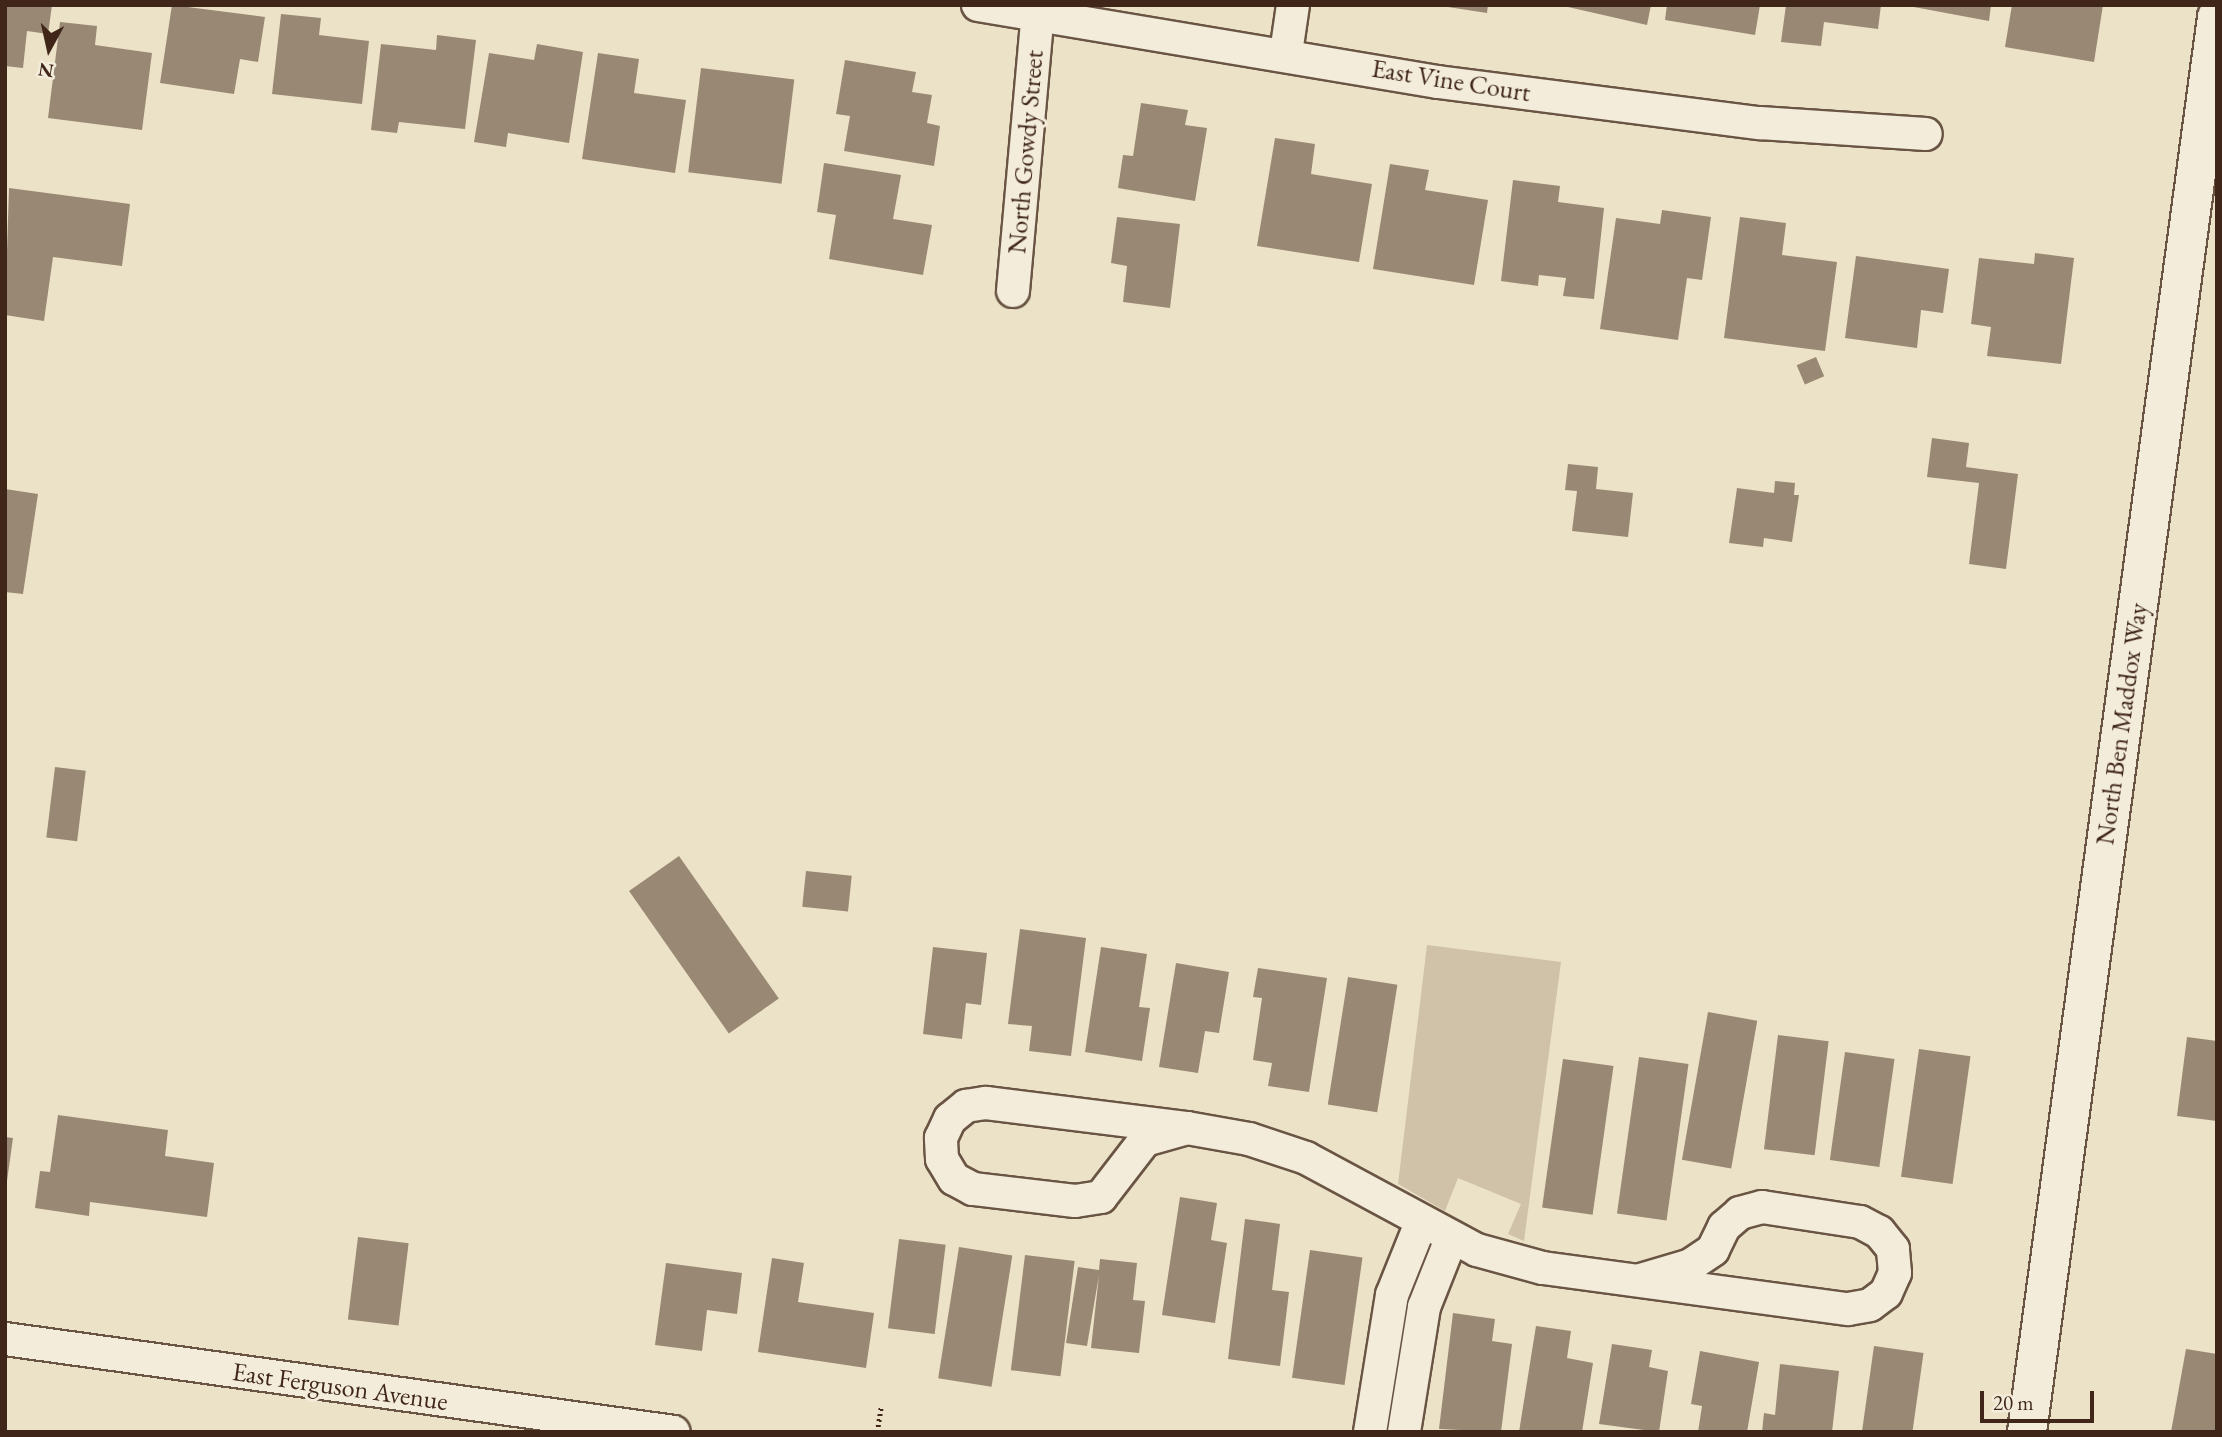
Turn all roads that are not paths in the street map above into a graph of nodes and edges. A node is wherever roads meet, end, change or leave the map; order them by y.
1 (978, 5) edge
2 (1293, 5) edge
3 (1038, 13) junction
4 (2217, 17) edge
5 (1286, 54) junction
6 (1926, 134) dead end
7 (1013, 291) dead end
8 (1187, 1128) junction
9 (1421, 1223) junction
10 (1451, 1239) junction
11 (1641, 1280) junction
12 (5, 1339) edge
13 (674, 1432) edge
14 (1370, 1432) edge
15 (1404, 1432) edge
16 (2027, 1432) edge

1 - 3 street, East Vine Court
2 - 5 street
3 - 5 street, East Vine Court
3 - 7 street, North Gowdy Street
4 - 16 main road, North Ben Maddox Way
5 - 6 street, East Vine Court
8 - 8 street
8 - 9 street
9 - 10 street
9 - 14 street
10 - 11 street
10 - 15 street
11 - 11 street
12 - 13 street, East Ferguson Avenue

